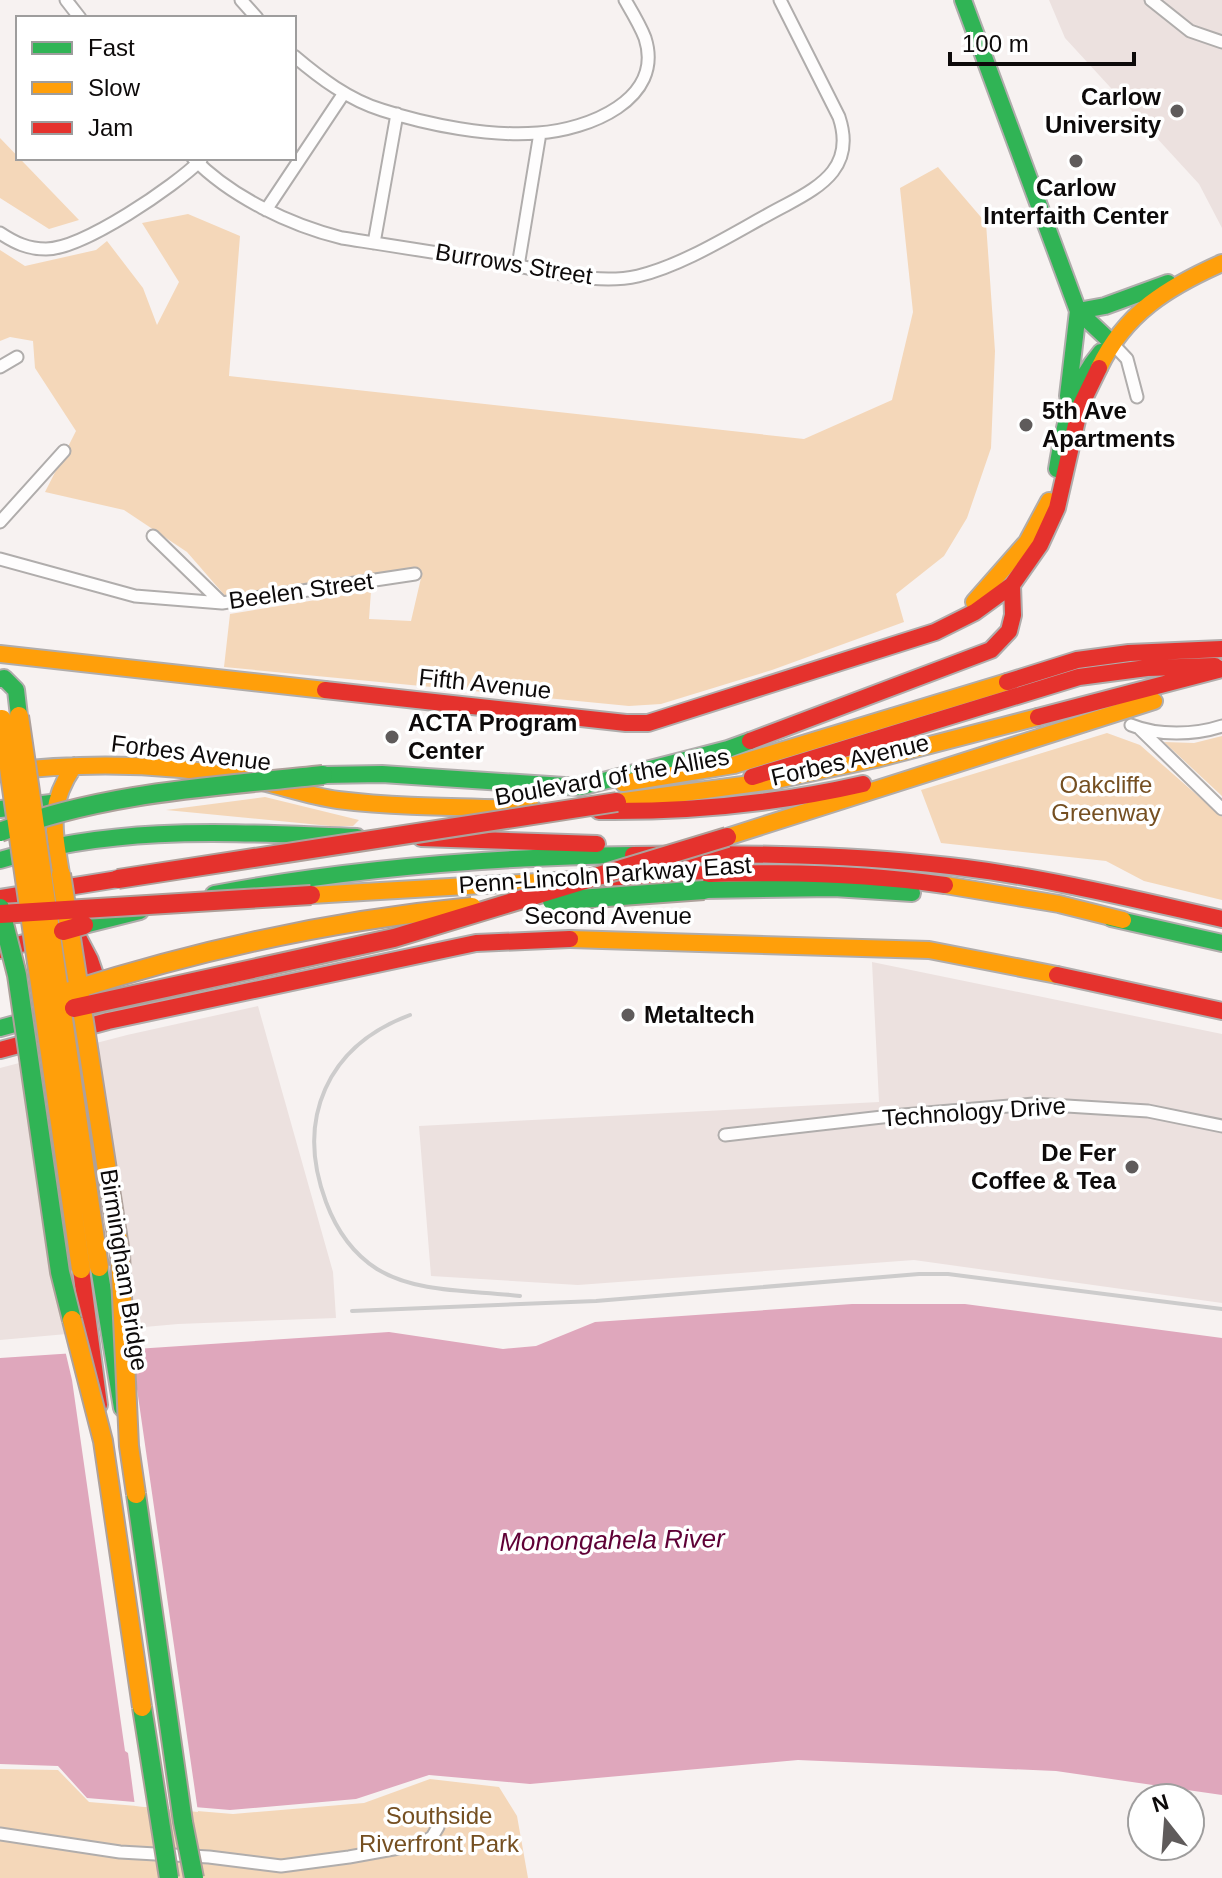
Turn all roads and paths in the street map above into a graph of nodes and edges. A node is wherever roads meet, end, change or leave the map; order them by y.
1 (66, 0) edge
2 (241, 0) edge
3 (625, 0) edge
4 (780, 0) edge
5 (963, 0) edge
6 (1151, 0) edge
7 (78, 16) edge
8 (255, 16) edge
9 (1222, 42) edge
10 (296, 57) edge
11 (344, 93) junction
12 (397, 114) junction
13 (540, 133) junction
14 (198, 160) edge
15 (266, 210) junction
16 (0, 233) edge
17 (374, 243) junction
18 (1222, 263) edge
19 (518, 266) junction
20 (1188, 278) junction
21 (1078, 311) junction
22 (1111, 342) junction
23 (17, 357) dead end
24 (0, 367) edge
25 (1137, 397) dead end
26 (1066, 419) junction
27 (64, 451) dead end
28 (0, 522) edge
29 (153, 536) dead end
30 (0, 559) edge
31 (415, 574) dead end
32 (1012, 585) junction
33 (222, 603) junction
34 (950, 624) junction
35 (1222, 649) edge
36 (0, 654) edge
37 (1126, 661) junction
38 (1222, 668) edge
39 (0, 679) edge
40 (1222, 679) edge
41 (7, 715) edge
42 (1222, 726) edge
43 (985, 753) junction
44 (74, 766) junction
45 (0, 772) edge
46 (580, 787) junction
47 (694, 790) junction
48 (115, 798) junction
49 (0, 809) edge
50 (1222, 809) edge
51 (0, 832) edge
52 (747, 852) junction
53 (0, 860) edge
54 (704, 881) junction
55 (0, 899) edge
56 (0, 911) edge
57 (1222, 919) edge
58 (1222, 943) edge
59 (0, 950) edge
60 (72, 999) junction
61 (1222, 1011) edge
62 (0, 1016) edge
63 (108, 1021) junction
64 (0, 1028) edge
65 (0, 1050) edge
66 (1222, 1126) edge
67 (725, 1135) dead end
68 (103, 1441) junction
69 (129, 1446) junction
70 (438, 1827) dead end
71 (0, 1834) edge
72 (169, 1878) edge
73 (194, 1878) edge

1 - 7 street
2 - 8 street
3 - 13 street
4 - 19 street, Burrows Street
5 - 21 main road
6 - 9 street
10 - 11 street
11 - 12 street
11 - 15 street
12 - 13 street
12 - 17 street
13 - 19 street
14 - 15 street, Burrows Street
14 - 16 street
15 - 17 street, Burrows Street
17 - 19 street, Burrows Street
18 - 20 main road, Fifth Avenue
20 - 21 main road
20 - 22 main road, Fifth Avenue
21 - 22 main road
21 - 26 main road
22 - 25 street
22 - 26 main road, Fifth Avenue
22 - 32 main road, Fifth Avenue
23 - 24 street
26 - 34 main road, Fifth Avenue
27 - 28 street
29 - 33 street
30 - 33 street, Beelen Street
31 - 33 street, Beelen Street
32 - 34 main road, Fifth Avenue
32 - 46 main road
34 - 36 main road, Fifth Avenue
35 - 37 main road, Boulevard of the Allies
37 - 38 main road, Boulevard of the Allies
37 - 46 main road, Boulevard of the Allies
37 - 47 main road, Boulevard of the Allies
38 - 47 main road
39 - 41 main road, Birmingham Bridge
40 - 43 main road, Forbes Avenue
41 - 68 main road, Birmingham Bridge, bridge
41 - 69 main road, Birmingham Bridge, bridge
42 - 50 street
43 - 44 main road, Forbes Avenue
43 - 60 main road, bridge
44 - 45 main road, Forbes Avenue
44 - 69 main road, bridge
46 - 48 main road, Boulevard of the Allies, bridge
47 - 55 main road, Boulevard of the Allies, bridge
48 - 49 main road, bridge
48 - 51 main road, Boulevard of the Allies, bridge
52 - 53 main road, bridge
52 - 57 main road, Penn-Lincoln Parkway East
52 - 59 main road, Penn-Lincoln Parkway East, bridge
54 - 56 main road, bridge
54 - 58 main road, Penn-Lincoln Parkway East
54 - 60 main road, Penn-Lincoln Parkway East, bridge
55 - 63 main road
56 - 68 main road, bridge
60 - 62 main road, Penn-Lincoln Parkway East
60 - 64 main road
61 - 63 main road, Second Avenue
63 - 65 main road, Second Avenue
66 - 67 street, Technology Drive
68 - 72 main road, Birmingham Bridge, bridge
69 - 73 main road, Birmingham Bridge, bridge
70 - 71 street

